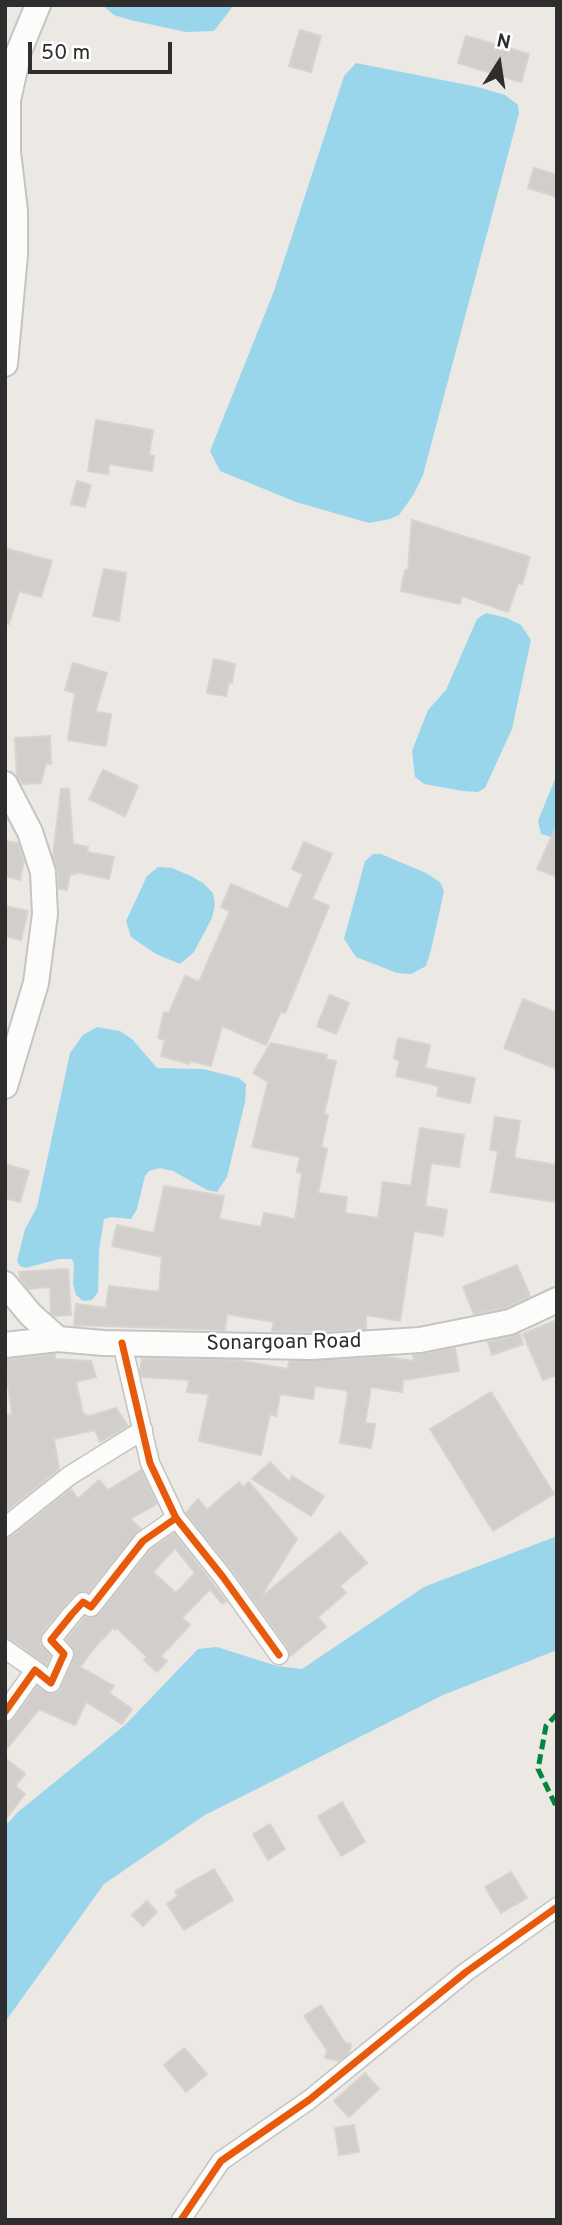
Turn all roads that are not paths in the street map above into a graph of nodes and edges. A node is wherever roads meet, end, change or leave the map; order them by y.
1 (38, 5) edge
2 (5, 364) edge
3 (5, 784) edge
4 (5, 1086) edge
5 (5, 1284) edge
6 (557, 1300) edge
7 (58, 1339) junction
8 (122, 1343) junction
9 (5, 1345) edge
10 (143, 1430) junction
11 (176, 1518) junction
12 (5, 1527) edge
13 (5, 1649) edge
14 (279, 1655) dead end
15 (35, 1670) junction
16 (5, 1712) edge
17 (557, 1907) edge
18 (181, 2220) edge

1 - 2 main road
3 - 4 main road
5 - 7 main road
6 - 8 main road, Sonargoan Road
7 - 8 main road, Sonargoan Road
7 - 9 main road, Sonargoan Road
8 - 10 street
10 - 11 street
10 - 12 street
11 - 14 street
11 - 15 street
13 - 15 street
15 - 16 street
17 - 18 street

